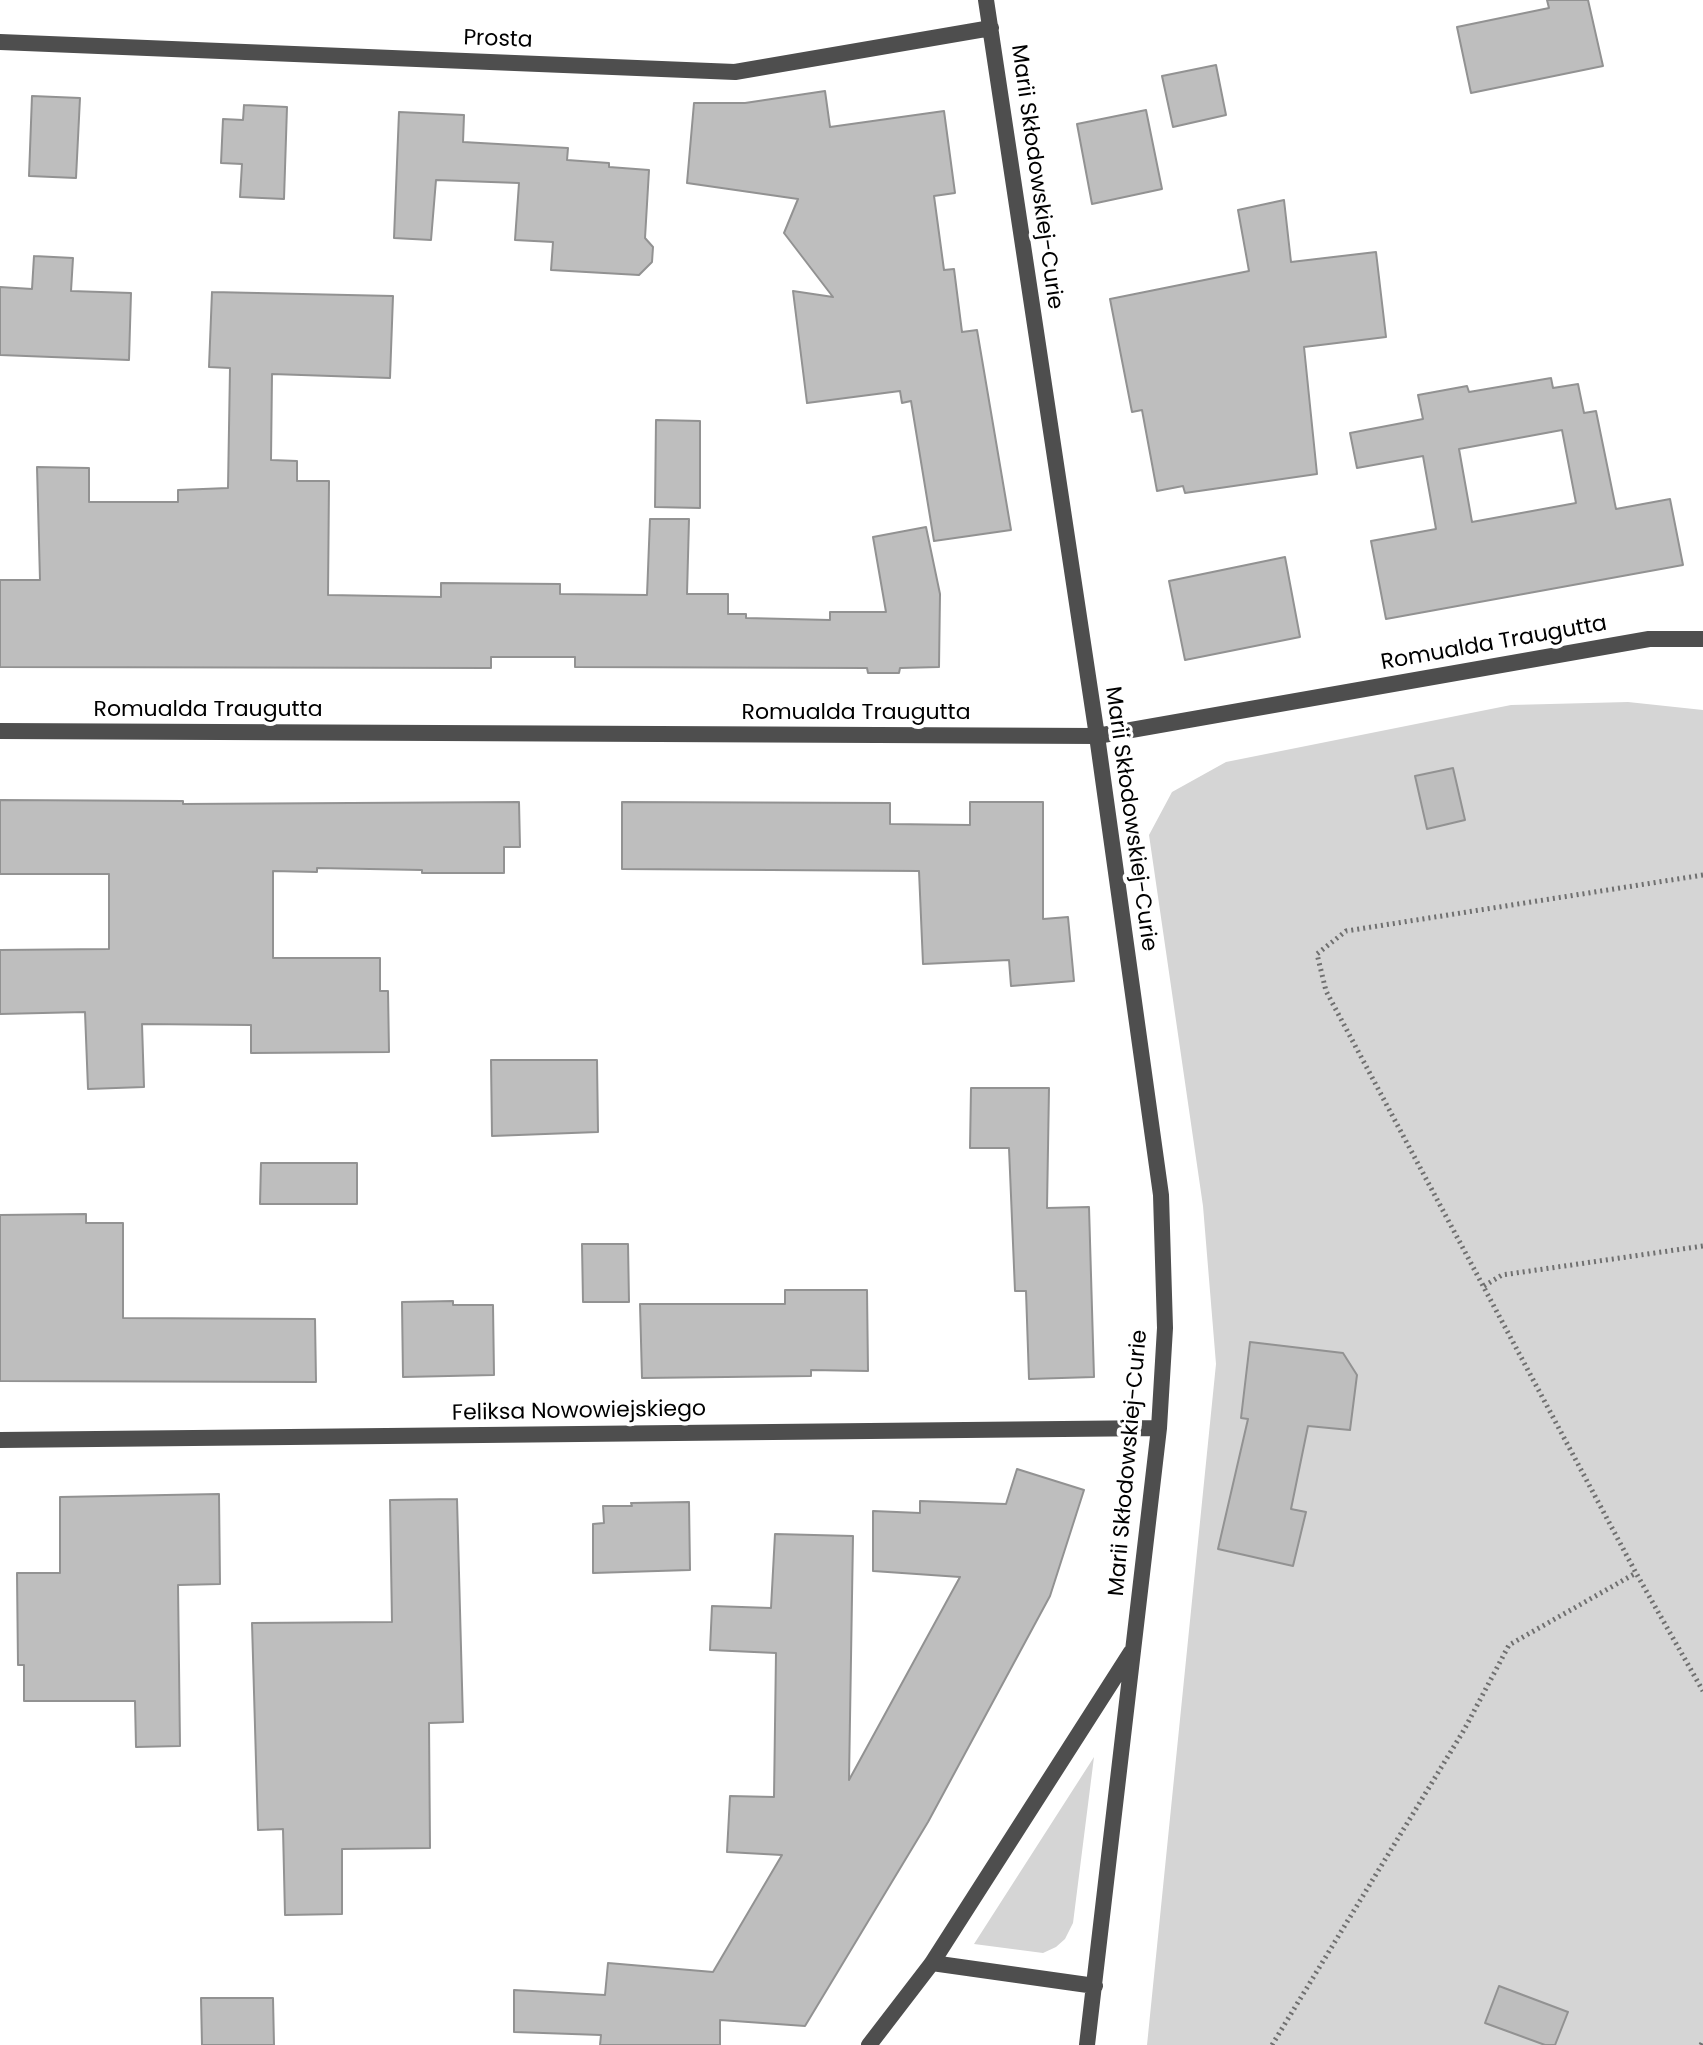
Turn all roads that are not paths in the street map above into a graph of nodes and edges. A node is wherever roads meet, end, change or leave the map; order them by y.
1 (986, 0) edge
2 (991, 28) junction
3 (0, 42) edge
4 (1703, 639) edge
5 (0, 731) edge
6 (1097, 736) junction
7 (1159, 1428) junction
8 (0, 1440) edge
9 (1134, 1647) junction
10 (932, 1963) junction
11 (1095, 1986) junction
12 (869, 2045) edge
13 (1087, 2045) edge

1 - 2 street, Marii Skłodowskiej-Curie
2 - 3 street, Prosta
2 - 6 street, Marii Skłodowskiej-Curie
4 - 6 street, Romualda Traugutta
5 - 6 street, Romualda Traugutta
6 - 7 street, Marii Skłodowskiej-Curie
7 - 8 street, Feliksa Nowowiejskiego
7 - 9 street, Marii Skłodowskiej-Curie
9 - 10 street, Marii Skłodowskiej-Curie
9 - 11 street, Marii Skłodowskiej-Curie
10 - 11 street
10 - 12 street, Marii Skłodowskiej-Curie
11 - 13 street, Marii Skłodowskiej-Curie

